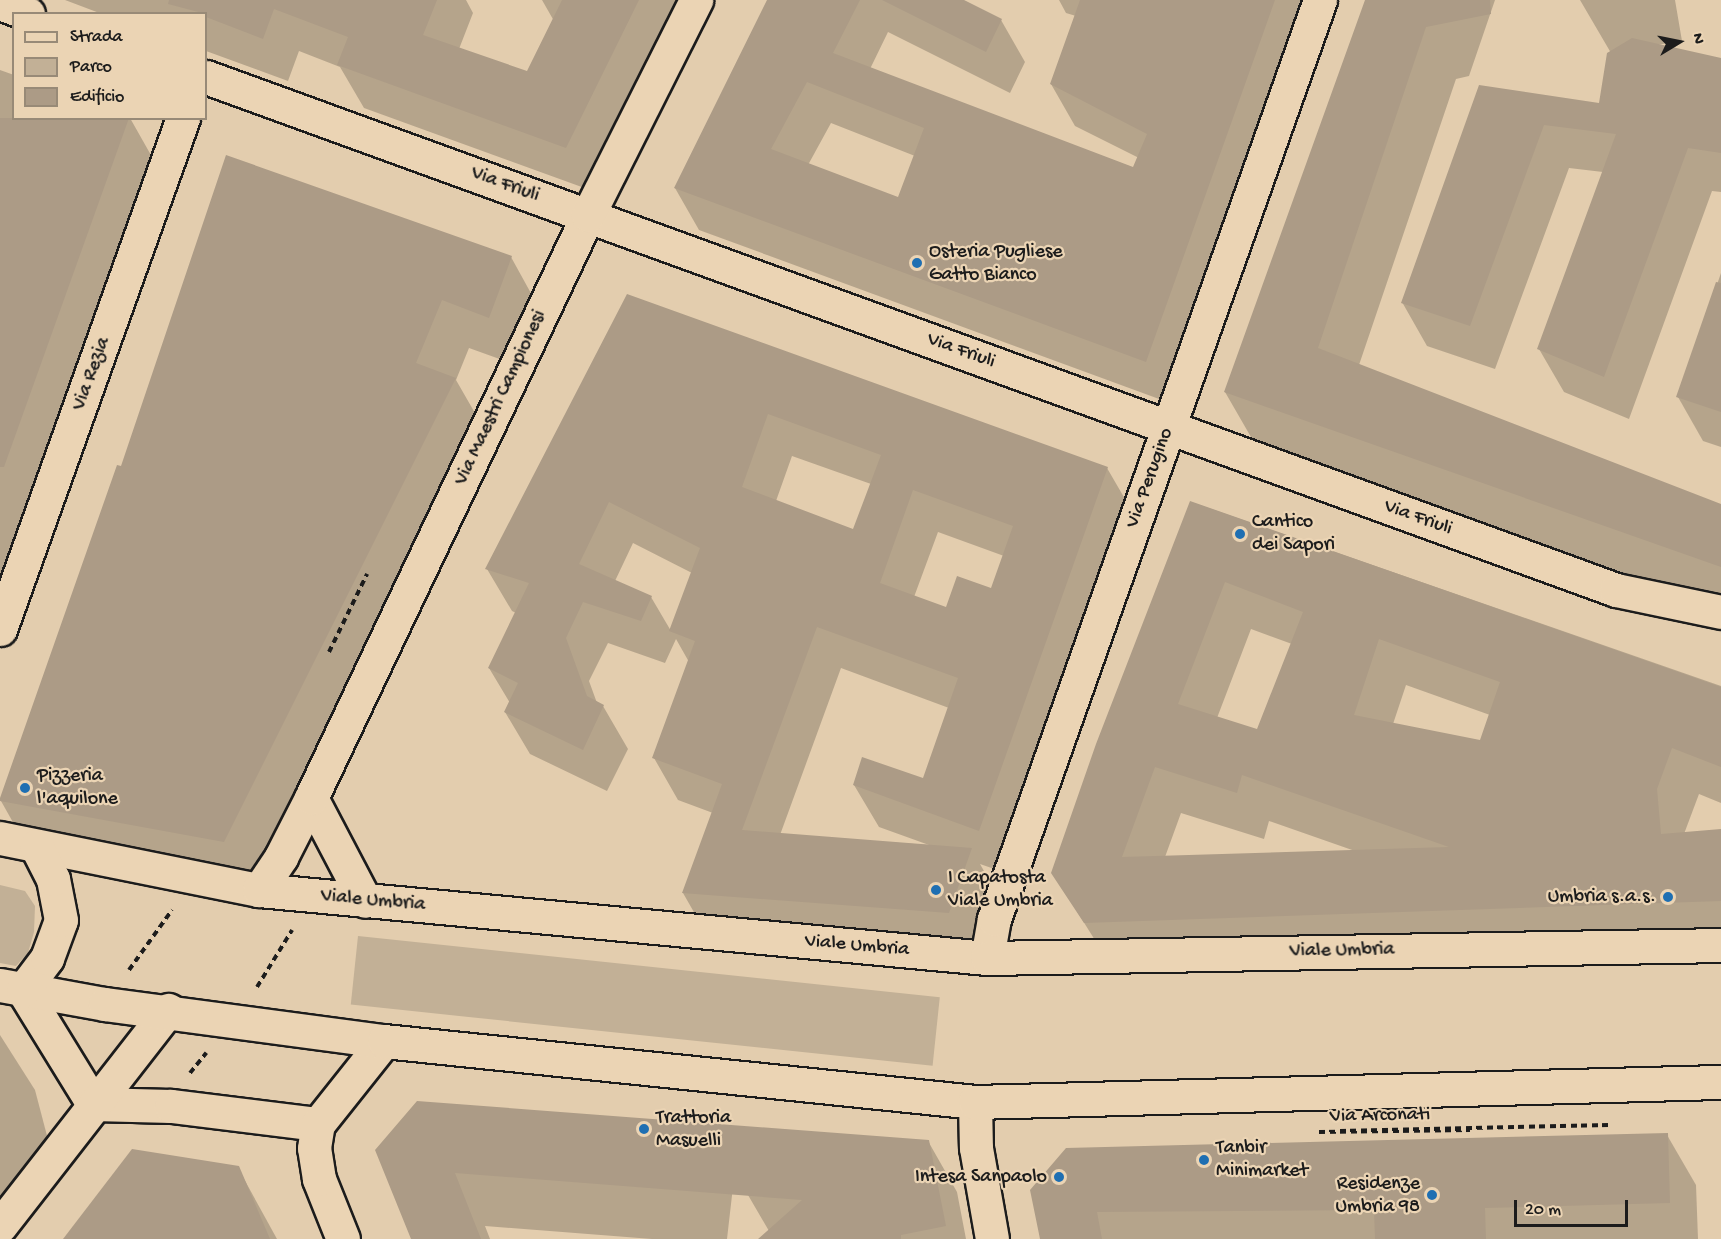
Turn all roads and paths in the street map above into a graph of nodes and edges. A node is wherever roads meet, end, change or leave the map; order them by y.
1 (696, 0) edge
2 (1320, 0) edge
3 (0, 3) edge
4 (23, 12) edge
5 (207, 77) edge
6 (182, 120) edge
7 (588, 215) junction
8 (1168, 426) junction
9 (367, 574) dead end
10 (1721, 612) edge
11 (0, 629) edge
12 (329, 652) dead end
13 (311, 798) junction
14 (0, 838) edge
15 (36, 846) junction
16 (259, 890) junction
17 (365, 901) junction
18 (174, 907) dead end
19 (296, 924) dead end
20 (1721, 945) edge
21 (987, 957) junction
22 (126, 974) dead end
23 (12, 987) edge
24 (250, 997) dead end
25 (168, 1010) junction
26 (384, 1041) junction
27 (1721, 1082) edge
28 (975, 1102) junction
29 (93, 1104) junction
30 (318, 1124) junction
31 (1609, 1125) dead end
32 (1470, 1130) dead end
33 (0, 1226) edge
34 (343, 1239) edge
35 (992, 1239) edge

1 - 7 street, Via Maestri Campionesi
2 - 8 street, Via Perugino
3 - 4 street
5 - 7 street, Via Friuli
6 - 11 street, Via Rezia
7 - 8 street, Via Friuli
7 - 13 street, Via Maestri Campionesi
8 - 10 street, Via Friuli
8 - 21 street, Via Perugino
9 - 12 path
13 - 16 street, Via Maestri Campionesi
13 - 17 street
14 - 15 street, Viale Umbria
15 - 16 street, Viale Umbria
15 - 23 street
16 - 17 street, Viale Umbria
17 - 21 street, Viale Umbria
18 - 22 path
19 - 24 path
20 - 21 street, Viale Umbria
23 - 25 street
23 - 29 street
25 - 26 street
25 - 29 street
26 - 28 street
26 - 30 street
27 - 28 street
28 - 35 street
29 - 30 street
29 - 33 street
30 - 34 street
31 - 32 path, Via Arconati

